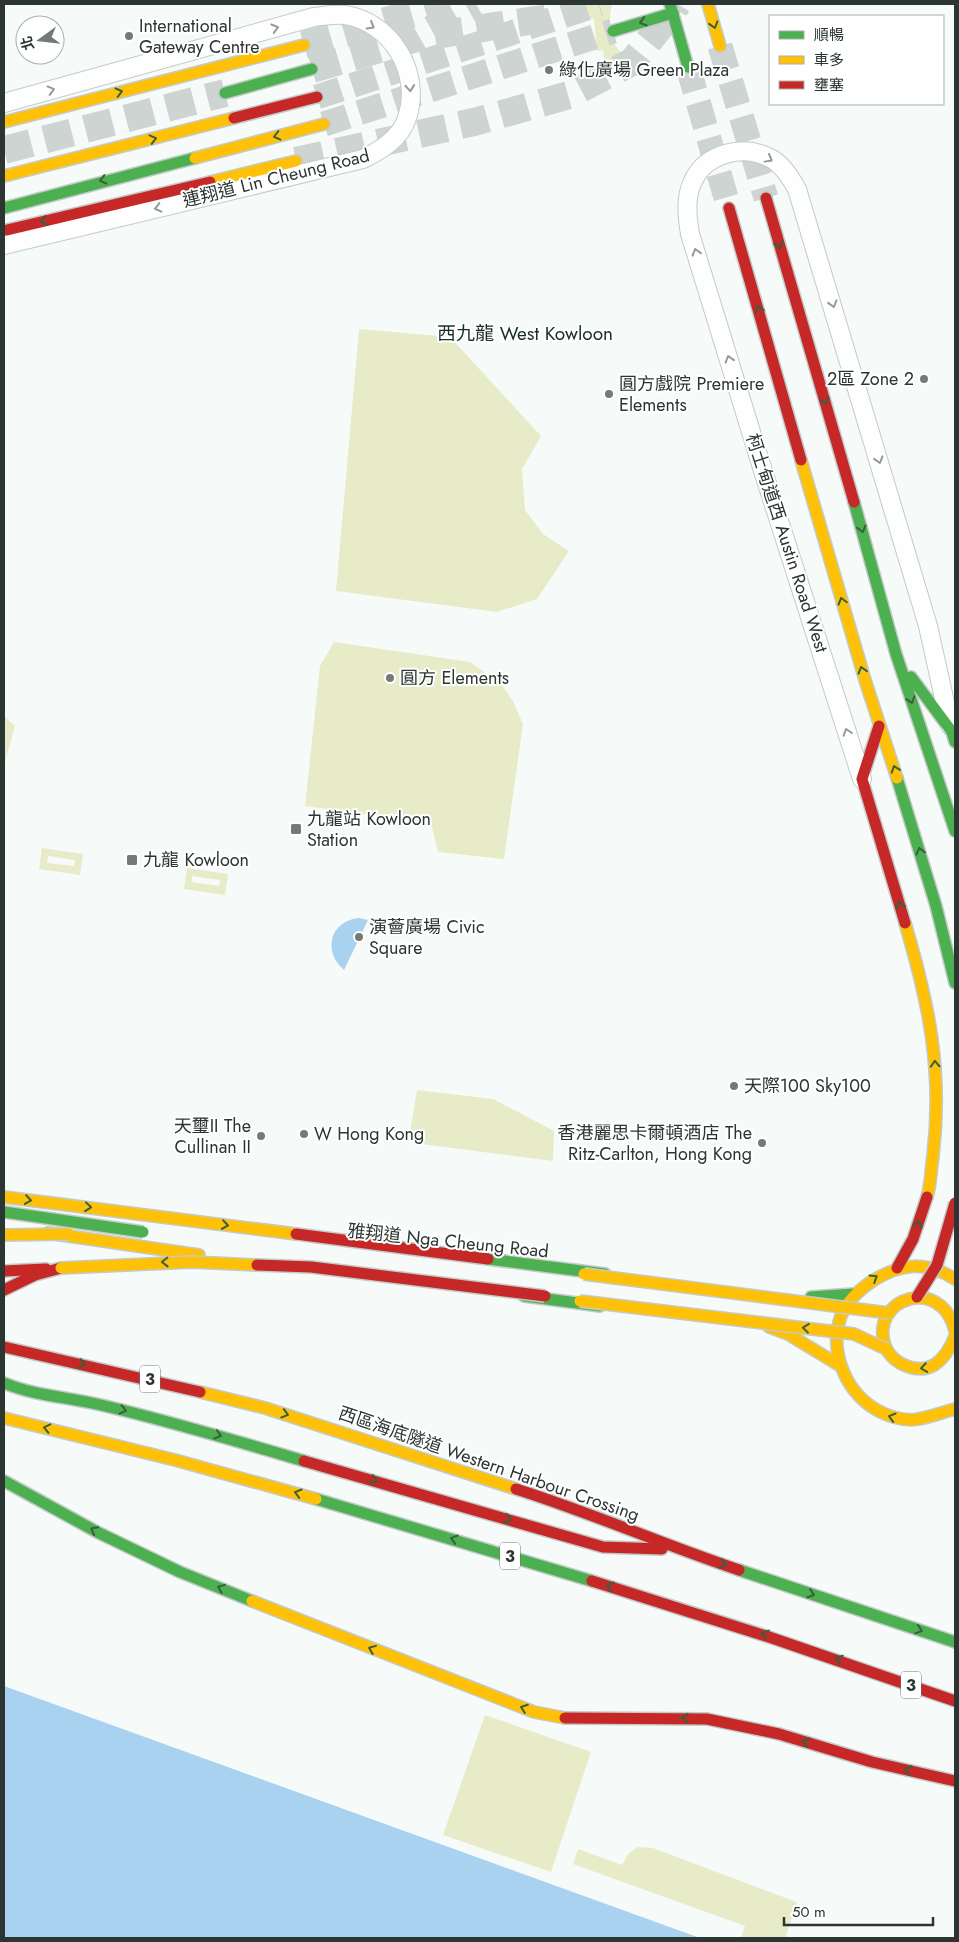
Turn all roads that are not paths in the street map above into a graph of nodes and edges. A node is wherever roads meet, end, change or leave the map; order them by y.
1 (708, 4) edge
2 (671, 9) edge
3 (613, 31) tunnel mouth
4 (304, 45) tunnel mouth
5 (720, 46) tunnel mouth
6 (688, 67) tunnel mouth
7 (312, 69) tunnel mouth
8 (225, 93) tunnel mouth
9 (318, 98) tunnel mouth
10 (4, 103) edge
11 (4, 122) edge
12 (324, 124) tunnel mouth
13 (296, 161) tunnel mouth
14 (4, 176) edge
15 (766, 198) tunnel mouth
16 (4, 208) edge
17 (729, 208) tunnel mouth
18 (5, 238) edge
19 (896, 654) junction
20 (879, 726) junction
21 (953, 737) edge
22 (862, 778) junction
23 (955, 831) edge
24 (955, 983) edge
25 (4, 1197) edge
26 (52, 1204) junction
27 (955, 1204) edge
28 (123, 1211) junction
29 (4, 1212) edge
30 (4, 1227) edge
31 (4, 1235) edge
32 (66, 1236) junction
33 (262, 1242) dead end
34 (139, 1247) junction
35 (61, 1268) junction
36 (897, 1268) junction
37 (4, 1272) edge
38 (955, 1279) edge
39 (4, 1290) edge
40 (854, 1294) junction
41 (918, 1297) junction
42 (889, 1312) junction
43 (955, 1325) edge
44 (955, 1336) edge
45 (4, 1347) edge
46 (886, 1349) junction
47 (839, 1365) junction
48 (4, 1383) edge
49 (955, 1409) edge
50 (4, 1418) edge
51 (4, 1481) edge
52 (676, 1549) junction
53 (955, 1642) edge
54 (955, 1701) edge
55 (955, 1781) edge

1 -> 5 main road
2 -> 3 main road
2 - 6 main road
11 -> 4 main road
7 - 8 main road
14 -> 9 main road
10 -> 18 street, 連翔道 Lin Cheung Road
12 -> 16 main road
13 -> 18 main road
15 -> 19 main road
20 -> 17 main road, 柯士甸道西 Austin Road West
19 - 21 main road
19 -> 23 main road
20 - 22 main road
24 -> 20 main road, 柯士甸道西 Austin Road West
22 -> 21 street, 柯士甸道西 Austin Road West
36 -> 22 main road, 柯士甸道西 Austin Road West
25 -> 26 main road, 雅翔道 Nga Cheung Road
26 -> 28 main road, 雅翔道 Nga Cheung Road
26 - 32 main road
27 - 41 main road, bridge
28 - 34 main road
28 -> 40 main road, 雅翔道 Nga Cheung Road
29 - 31 main road, bridge
30 - 32 main road
32 - 34 main road
33 - 42 main road, 雅翔道 Nga Cheung Road, bridge
34 - 47 main road
35 - 37 main road
35 - 39 main road
46 -> 35 main road, bridge
36 - 38 main road
40 -> 36 main road
40 - 47 main road
41 - 42 main road
41 - 43 main road
42 - 46 main road
44 -> 46 main road
45 -> 52 main road, 西區海底隧道 Western Harbour Crossing / 3
49 -> 47 main road
48 -> 52 main road
54 -> 50 main road, 3
55 -> 51 main road
52 -> 53 main road, 西區海底隧道 Western Harbour Crossing / 3

